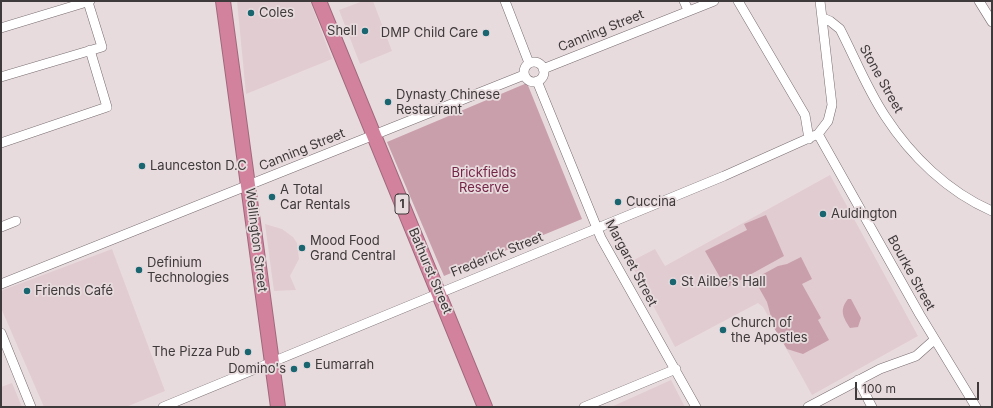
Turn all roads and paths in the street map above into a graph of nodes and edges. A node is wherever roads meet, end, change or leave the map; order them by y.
1 (89, 1) edge
2 (223, 1) edge
3 (319, 1) edge
4 (505, 1) edge
5 (684, 1) edge
6 (714, 1) edge
7 (738, 1) edge
8 (820, 1) edge
9 (979, 1) edge
10 (688, 10) junction
11 (823, 18) junction
12 (992, 22) edge
13 (1, 28) edge
14 (90, 50) junction
15 (529, 63) junction
16 (543, 68) junction
17 (524, 75) junction
18 (1, 77) edge
19 (537, 81) junction
20 (818, 134) junction
21 (373, 136) junction
22 (809, 139) junction
23 (1, 143) edge
24 (249, 185) junction
25 (992, 211) edge
26 (16, 221) dead end
27 (1, 227) edge
28 (597, 228) junction
29 (1, 284) edge
30 (439, 293) junction
31 (1, 332) edge
32 (934, 340) junction
33 (272, 362) junction
34 (676, 368) junction
35 (858, 380) junction
36 (31, 407) edge
37 (163, 407) edge
38 (278, 407) edge
39 (485, 407) edge
40 (584, 407) edge
41 (696, 407) edge
42 (808, 407) edge
43 (872, 407) edge
44 (976, 407) edge

1 - 13 street
1 - 14 street
2 - 24 highway, Wellington Street
3 - 21 highway, Bathurst Street / 1
4 - 15 street
5 - 10 street
6 - 10 street, Canning Street
7 - 22 street
8 - 11 street
9 - 12 street
10 - 16 street, Canning Street
11 - 20 street
11 - 25 street, Stone Street
14 - 18 street
14 - 23 street
15 - 16 street
15 - 17 street
16 - 19 street
17 - 19 street
17 - 21 street, Canning Street
19 - 28 street, Margaret Street
20 - 22 street, Frederick Street
20 - 32 street, Bourke Street
21 - 24 street, Canning Street
21 - 30 highway, Bathurst Street / 1
22 - 28 street, Frederick Street
24 - 29 street, Canning Street
24 - 33 highway, Wellington Street
26 - 27 street
28 - 30 street, Frederick Street
28 - 34 street, Margaret Street
30 - 33 street, Frederick Street
30 - 39 highway, Bathurst Street / 1
31 - 36 street
32 - 35 street
32 - 44 street, Bourke Street
33 - 37 street, Frederick Street
33 - 38 highway, Wellington Street
34 - 40 street
34 - 41 street, Margaret Street
35 - 42 street
35 - 43 street

